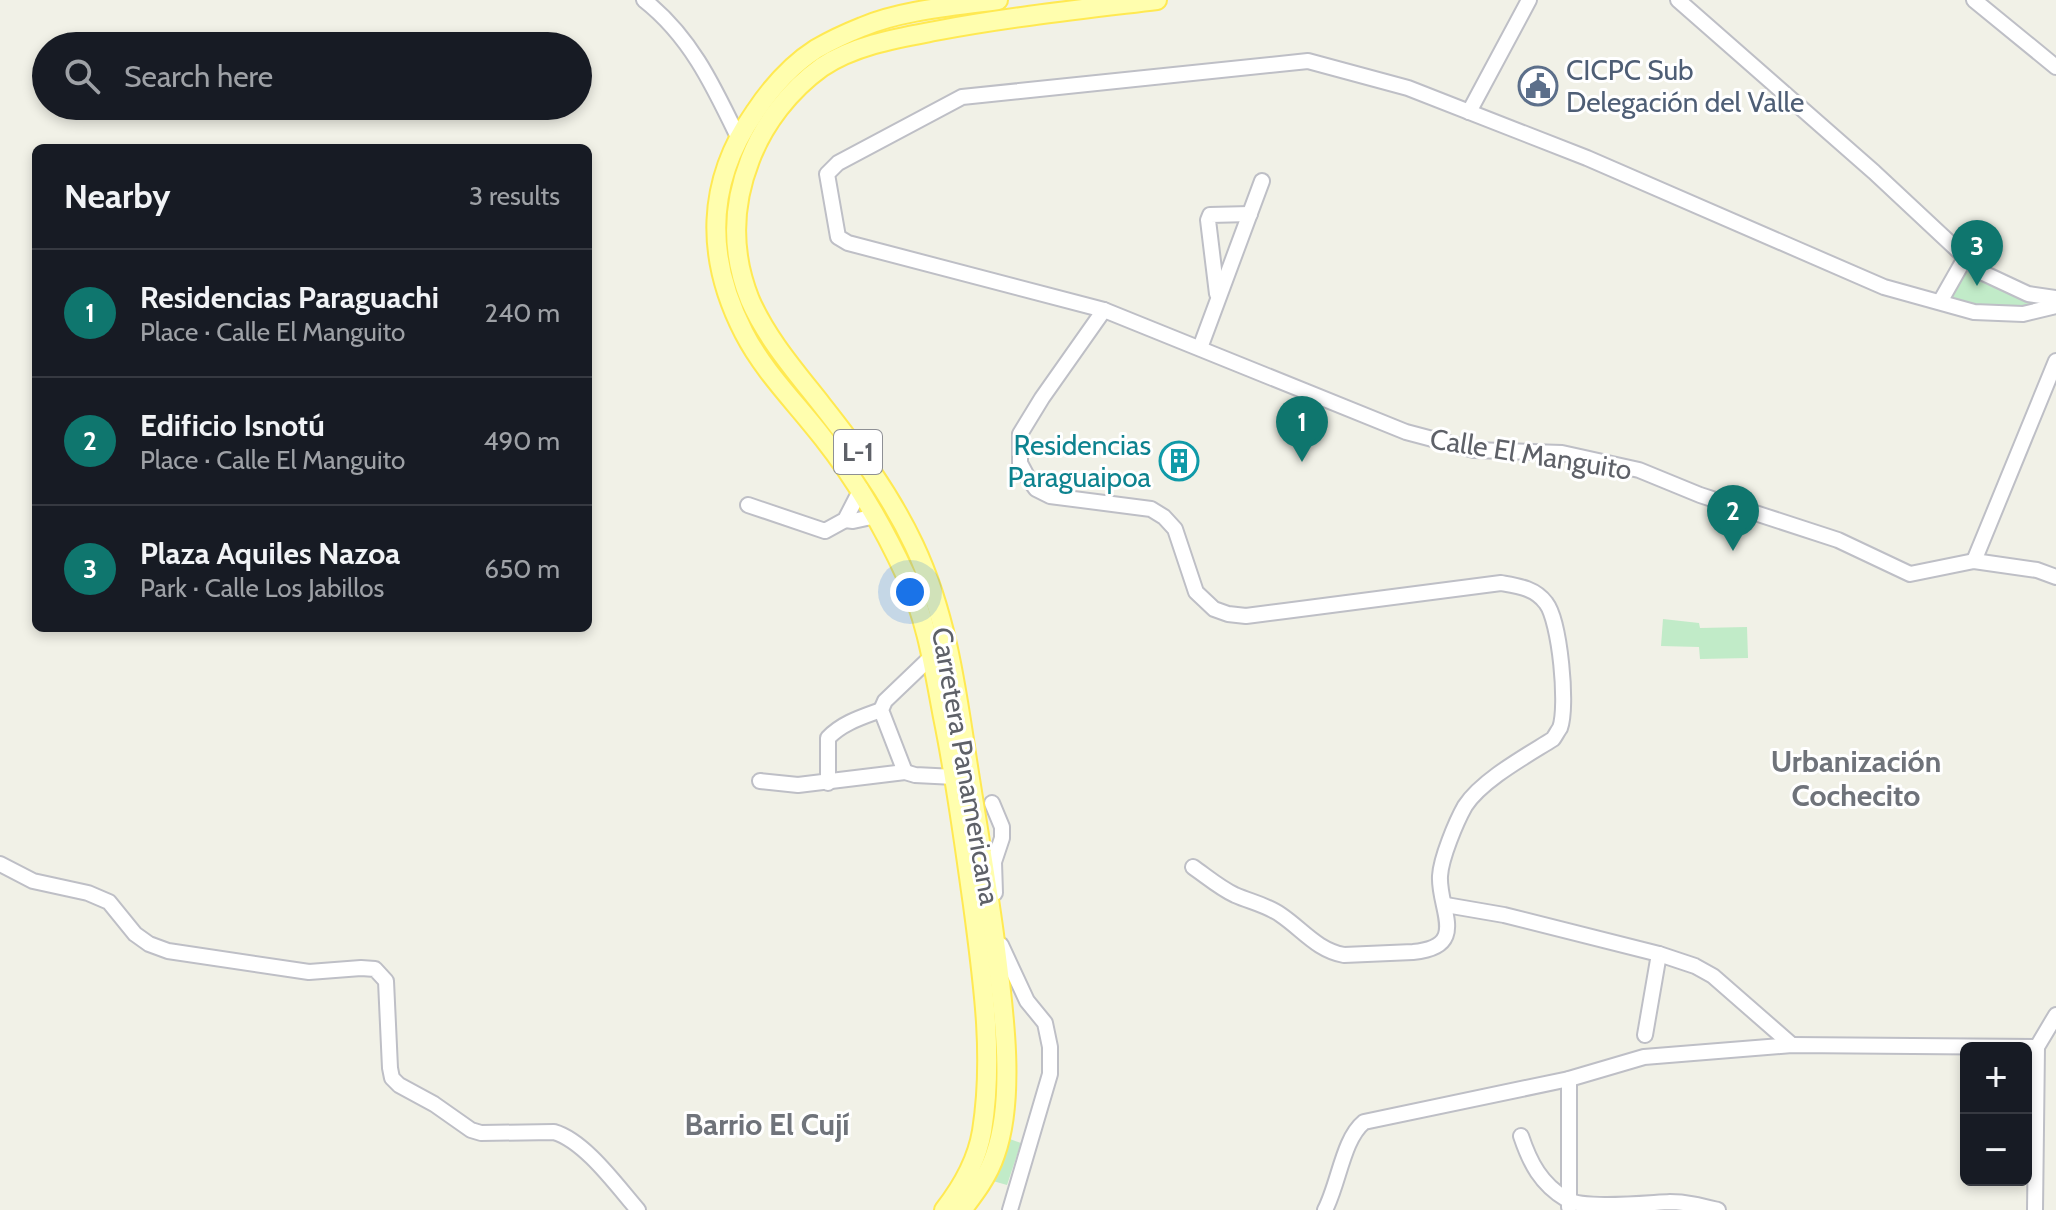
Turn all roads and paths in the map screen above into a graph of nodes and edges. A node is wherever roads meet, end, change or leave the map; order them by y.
1 (644, 0) edge
2 (998, 0) edge
3 (1157, 0) edge
4 (1529, 0) edge
5 (1678, 0) edge
6 (1974, 0) edge
7 (2056, 67) edge
8 (1469, 112) junction
9 (738, 137) junction
10 (1262, 181) dead end
11 (1250, 214) junction
12 (1965, 258) junction
13 (2056, 298) edge
14 (1217, 300) junction
15 (1940, 302) junction
16 (2056, 306) edge
17 (1104, 310) junction
18 (1200, 348) junction
19 (2056, 361) edge
20 (861, 489) junction
21 (748, 505) dead end
22 (876, 516) junction
23 (845, 520) junction
24 (1974, 561) junction
25 (2056, 577) edge
26 (931, 657) junction
27 (881, 710) junction
28 (905, 772) junction
29 (955, 777) junction
30 (760, 781) dead end
31 (828, 783) junction
32 (992, 803) dead end
33 (988, 862) junction
34 (0, 864) edge
35 (1193, 867) dead end
36 (1446, 905) junction
37 (1659, 954) junction
38 (2056, 1015) edge
39 (1645, 1035) dead end
40 (1792, 1045) junction
41 (2037, 1047) junction
42 (1569, 1079) junction
43 (1521, 1136) dead end
44 (1569, 1206) edge
45 (1624, 1207) edge
46 (638, 1210) edge
47 (944, 1210) edge
48 (962, 1210) edge
49 (1010, 1210) edge
50 (1325, 1210) edge
51 (1718, 1210) edge
52 (2035, 1210) edge

1 - 9 street
2 - 9 main road, Carretera Panamericana / L-1
3 - 33 main road, Carretera Panamericana / L-1
4 - 8 street
5 - 12 street
6 - 7 street
8 - 15 street
8 - 17 street, Calle El Manguito
9 - 20 main road, Carretera Panamericana / L-1
10 - 11 street
11 - 14 street
11 - 14 street
12 - 13 street
12 - 15 street
14 - 18 street
15 - 16 street
17 - 18 street, Calle El Manguito
17 - 36 street
18 - 24 street, Calle El Manguito
19 - 24 street
20 - 22 main road, Carretera Panamericana / L-1
20 - 23 street
21 - 23 street
22 - 23 street
22 - 26 main road, Carretera Panamericana / L-1
24 - 25 street, Calle El Manguito
26 - 27 street
26 - 29 main road, Carretera Panamericana / L-1
27 - 28 street
27 - 31 street
28 - 29 street
28 - 31 street
29 - 47 main road, Carretera Panamericana / L-1
30 - 31 street
32 - 33 street
33 - 48 main road, Carretera Panamericana / L-1
33 - 49 street
34 - 46 street
35 - 36 street
36 - 37 street
37 - 39 street
37 - 40 street
38 - 41 street
40 - 41 street
40 - 42 street
41 - 52 street
42 - 44 street
42 - 50 street
43 - 44 street
44 - 45 street
45 - 51 street

